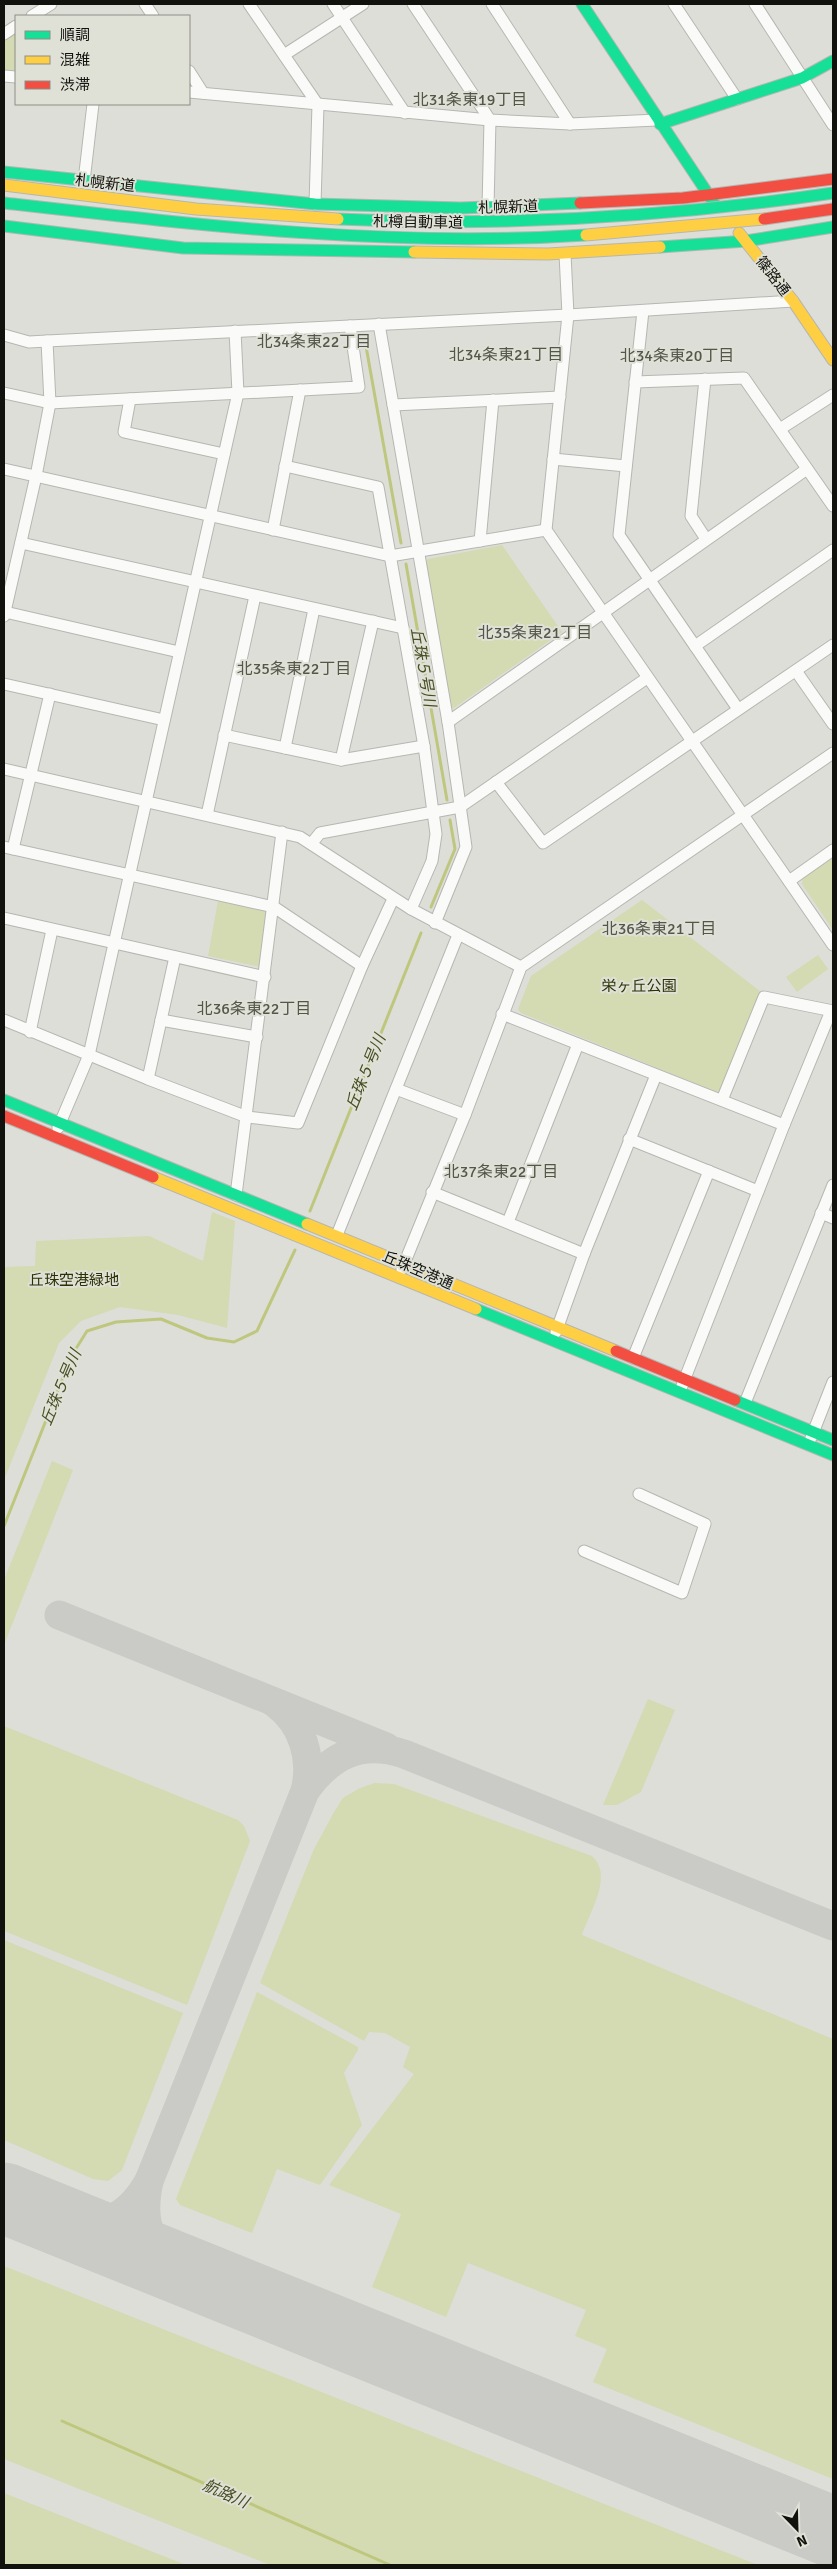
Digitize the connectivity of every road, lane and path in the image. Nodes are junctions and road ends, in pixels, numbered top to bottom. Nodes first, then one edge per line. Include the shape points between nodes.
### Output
1 (145, 4) edge
2 (249, 4) edge
3 (333, 4) edge
4 (363, 4) edge
5 (414, 4) edge
6 (492, 4) edge
7 (582, 4) edge
8 (674, 4) edge
9 (755, 4) edge
10 (47, 8) edge
11 (34, 15) edge
12 (153, 15) edge
13 (342, 17) junction
14 (15, 27) edge
15 (4, 34) edge
16 (284, 55) junction
17 (833, 61) edge
18 (190, 73) edge
19 (802, 78) junction
20 (190, 92) edge
21 (203, 93) junction
22 (736, 99) junction
23 (93, 105) edge
24 (318, 105) junction
25 (405, 112) junction
26 (490, 120) junction
27 (659, 122) junction
28 (570, 124) junction
29 (833, 124) edge
30 (4, 172) edge
31 (833, 179) edge
32 (84, 181) junction
33 (4, 185) edge
34 (833, 193) edge
35 (708, 195) junction
36 (4, 203) edge
37 (315, 204) junction
38 (488, 208) junction
39 (833, 209) edge
40 (4, 226) edge
41 (833, 227) edge
42 (746, 241) junction
43 (565, 254) junction
44 (793, 301) junction
45 (643, 311) junction
46 (568, 315) junction
47 (379, 324) junction
48 (350, 326) junction
49 (235, 331) junction
50 (4, 335) edge
51 (47, 341) junction
52 (833, 360) edge
53 (705, 379) junction
54 (635, 382) junction
55 (300, 390) junction
56 (4, 393) edge
57 (238, 393) junction
58 (833, 395) edge
59 (560, 396) junction
60 (130, 399) junction
61 (492, 400) junction
62 (50, 403) junction
63 (393, 405) junction
64 (780, 430) junction
65 (224, 454) junction
66 (553, 459) junction
67 (285, 466) junction
68 (626, 466) junction
69 (4, 469) edge
70 (807, 469) junction
71 (36, 476) junction
72 (833, 506) edge
73 (210, 516) junction
74 (273, 530) junction
75 (546, 530) junction
76 (706, 539) junction
77 (480, 541) junction
78 (21, 543) junction
79 (833, 550) edge
80 (418, 551) junction
81 (390, 556) junction
82 (648, 580) junction
83 (195, 583) junction
84 (254, 596) junction
85 (314, 609) junction
86 (602, 612) junction
87 (4, 614) edge
88 (373, 621) junction
89 (403, 628) junction
90 (833, 645) edge
91 (695, 646) junction
92 (179, 652) junction
93 (796, 671) junction
94 (647, 678) junction
95 (4, 684) edge
96 (50, 694) junction
97 (738, 708) junction
98 (164, 720) junction
99 (448, 722) junction
100 (833, 724) edge
101 (224, 735) junction
102 (691, 741) junction
103 (424, 746) junction
104 (285, 748) junction
105 (833, 753) edge
106 (341, 760) junction
107 (4, 769) edge
108 (30, 775) junction
109 (496, 782) junction
110 (146, 801) junction
111 (460, 807) junction
112 (432, 811) junction
113 (207, 815) junction
114 (742, 815) junction
115 (282, 832) junction
116 (312, 843) junction
117 (8, 848) edge
118 (833, 850) edge
119 (130, 874) junction
120 (789, 881) junction
121 (393, 898) junction
122 (274, 907) junction
123 (411, 910) junction
124 (4, 918) edge
125 (435, 923) junction
126 (52, 930) junction
127 (458, 935) junction
128 (115, 943) junction
129 (833, 945) edge
130 (175, 956) junction
131 (362, 966) junction
132 (520, 967) junction
133 (265, 977) junction
134 (832, 1011) edge
135 (502, 1014) junction
136 (4, 1020) edge
137 (161, 1020) junction
138 (30, 1032) junction
139 (257, 1037) junction
140 (578, 1044) junction
141 (89, 1054) junction
142 (656, 1075) junction
143 (148, 1079) junction
144 (396, 1089) junction
145 (4, 1100) edge
146 (722, 1100) junction
147 (465, 1115) junction
148 (4, 1116) edge
149 (247, 1117) junction
150 (60, 1123) junction
151 (784, 1125) junction
152 (54, 1137) junction
153 (629, 1139) junction
154 (709, 1172) junction
155 (833, 1185) edge
156 (758, 1191) junction
157 (432, 1192) junction
158 (236, 1195) junction
159 (821, 1213) junction
160 (833, 1218) edge
161 (508, 1222) junction
162 (336, 1235) junction
163 (584, 1254) junction
164 (403, 1264) junction
165 (401, 1277) junction
166 (558, 1328) junction
167 (553, 1340) junction
168 (634, 1358) junction
169 (684, 1379) junction
170 (833, 1382) edge
171 (680, 1391) junction
172 (745, 1403) junction
173 (813, 1431) junction
174 (833, 1440) edge
175 (808, 1444) junction
176 (833, 1455) edge
177 (639, 1494) dead end
178 (584, 1551) dead end

1 - 12 street
2 - 16 street
3 - 13 street
4 - 13 street
5 - 26 street
6 - 28 street
7 - 27 main road, 篠路通
8 - 22 street
9 - 19 street
10 - 11 street
13 - 16 street
13 - 25 street
14 - 15 street
16 - 24 street
17 - 19 main road
18 - 21 street
19 - 22 main road
19 - 29 street
20 - 21 street
21 - 24 street
22 - 27 main road
23 - 32 street
24 - 25 street
24 - 37 street
25 - 26 street
26 - 28 street
26 - 38 street
27 - 28 street
27 - 35 main road, 篠路通
30 - 32 main road, 札幌新道
31 - 35 main road, 札幌新道
32 - 37 main road, 札幌新道
33 - 34 main road, 札樽自動車道, bridge via 222,212 454,223 570,221 659,215
35 - 38 main road, 札幌新道
35 - 42 main road, 篠路通
36 - 39 main road, 札樽自動車道, bridge via 220,227 325,235 454,239 660,231
37 - 38 main road, 札幌新道
40 - 43 main road via 183,248
41 - 42 main road
42 - 43 main road
42 - 44 main road, 篠路通
43 - 46 street
44 - 45 street
44 - 52 main road, 篠路通
45 - 46 street
45 - 54 street
46 - 47 street
46 - 59 street
47 - 48 street
47 - 63 street
48 - 49 street
48 - 55 street via 359,387
49 - 51 street
49 - 57 street
50 - 51 street via 29,342
51 - 62 street
53 - 54 street
53 - 64 street via 744,378
53 - 76 street via 691,516
54 - 68 street
55 - 57 street
55 - 67 street
56 - 62 street
57 - 60 street
57 - 65 street
58 - 64 street
59 - 61 street
59 - 66 street
60 - 62 street
60 - 65 street via 124,432
61 - 63 street
61 - 77 street
62 - 71 street
63 - 80 street
64 - 70 street
65 - 73 street
66 - 68 street
66 - 75 street
67 - 74 street
67 - 81 street via 378,487
68 - 82 street via 618,535
69 - 71 street
70 - 72 street
70 - 76 street
71 - 73 street
71 - 78 street
73 - 74 street
73 - 83 street
74 - 81 street
75 - 77 street
75 - 86 street
76 - 82 street
77 - 80 street
78 - 83 street
78 - 87 street
79 - 91 street
80 - 81 street
80 - 99 street
81 - 89 street
82 - 86 street
82 - 91 street
83 - 84 street
83 - 92 street
84 - 85 street
84 - 101 street
85 - 88 street
85 - 104 street
86 - 94 street
86 - 99 street
87 - 92 street
88 - 89 street
88 - 106 street
89 - 103 street
90 - 93 street
91 - 97 street
92 - 98 street
93 - 97 street
93 - 100 street
94 - 102 street
94 - 109 street
95 - 96 street
96 - 98 street
96 - 108 street
97 - 102 street
98 - 110 street
99 - 111 street
101 - 104 street
101 - 113 street
102 - 109 street via 544,843
102 - 114 street
103 - 106 street
103 - 112 street
104 - 106 street
105 - 114 street
107 - 108 street
108 - 110 street
108 - 117 street
109 - 111 street
110 - 113 street
110 - 119 street
111 - 112 street
111 - 125 street via 466,847
112 - 116 street via 320,833
112 - 123 street via 436,834 432,861
113 - 115 street
114 - 120 street
114 - 132 street
115 - 116 street
115 - 122 street
116 - 121 street
117 - 119 street
118 - 120 street
119 - 122 street
119 - 128 street
120 - 129 street
121 - 123 street
121 - 131 street
122 - 131 street
122 - 133 street
123 - 125 street
124 - 126 street
125 - 127 street
126 - 128 street
126 - 138 street
127 - 132 street
127 - 144 street
128 - 130 street
128 - 141 street
130 - 133 street
130 - 137 street
131 - 149 street via 298,1123
132 - 135 street
133 - 139 street
134 - 146 street via 764,997
134 - 151 street
135 - 140 street
135 - 147 street
136 - 138 street
137 - 139 street
137 - 143 street
138 - 141 street
139 - 149 street
140 - 142 street
140 - 161 street
141 - 143 street
141 - 150 street
142 - 146 street
142 - 153 street
143 - 149 street
144 - 147 street
144 - 162 street
145 - 150 main road, 丘珠空港通
146 - 151 street
147 - 157 street
148 - 152 main road, 丘珠空港通
149 - 158 street
150 - 152 street
150 - 158 main road, 丘珠空港通
151 - 156 street
152 - 165 main road, 丘珠空港通
153 - 154 street
153 - 163 street
154 - 156 street
154 - 168 street
155 - 159 street
156 - 169 street
157 - 161 street
157 - 164 street
158 - 162 main road, 丘珠空港通
159 - 160 street
159 - 172 street
161 - 163 street
162 - 164 main road, 丘珠空港通
163 - 166 street
164 - 165 street
164 - 166 main road, 丘珠空港通
165 - 167 main road, 丘珠空港通
166 - 167 street
166 - 168 main road, 丘珠空港通
167 - 171 main road, 丘珠空港通
168 - 169 main road, 丘珠空港通
169 - 171 street
169 - 172 main road, 丘珠空港通
170 - 173 street
171 - 175 main road, 丘珠空港通
172 - 173 main road, 丘珠空港通
173 - 174 main road, 丘珠空港通
173 - 175 street
175 - 176 main road, 丘珠空港通
177 - 178 street via 705,1524 682,1594

